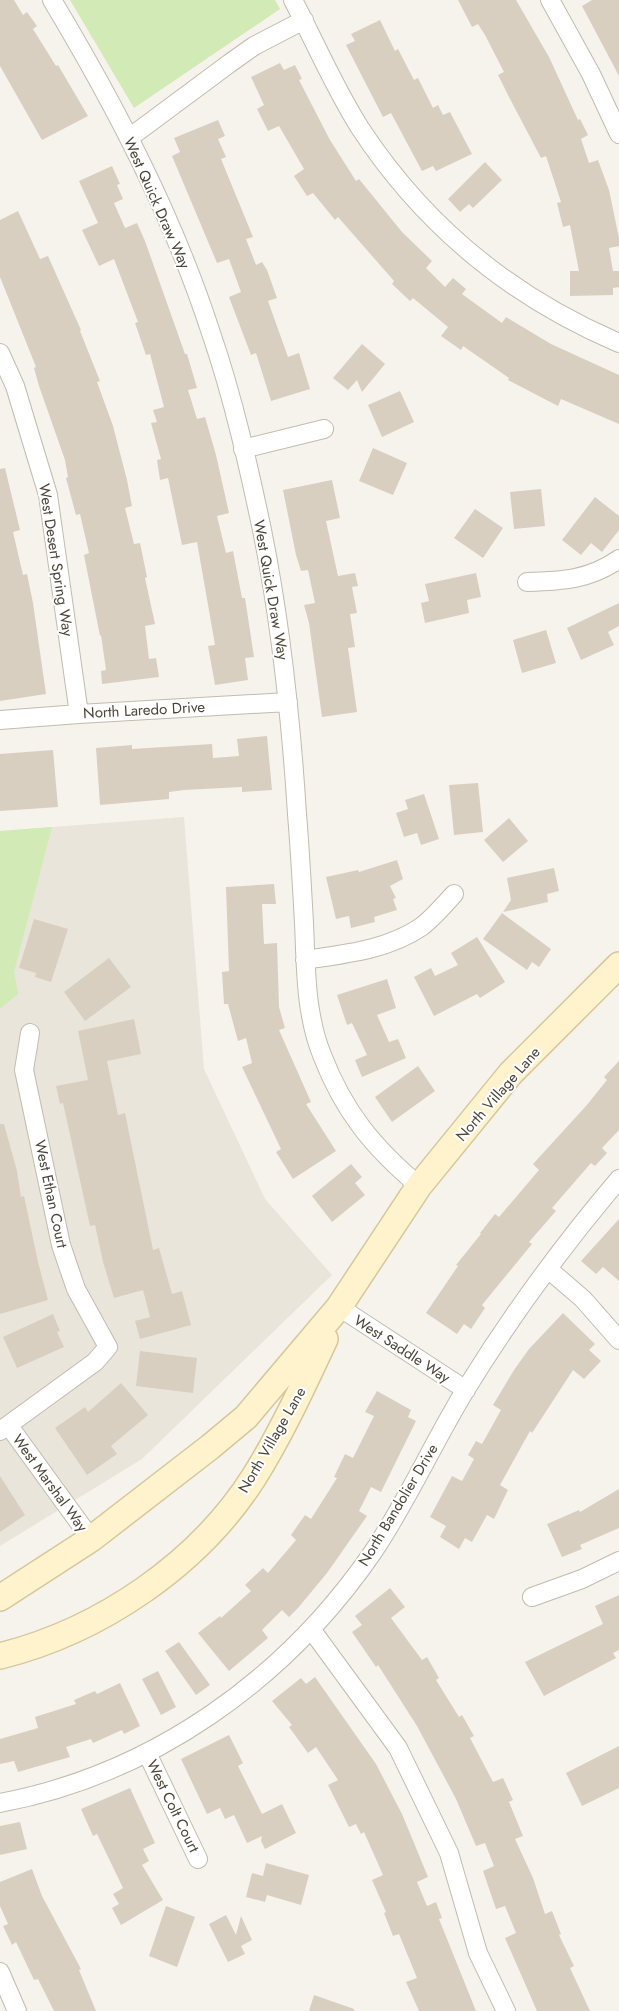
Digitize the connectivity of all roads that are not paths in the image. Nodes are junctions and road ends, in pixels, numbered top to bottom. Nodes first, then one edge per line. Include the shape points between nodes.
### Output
1 (52, 0) edge
2 (293, 0) edge
3 (550, 0) edge
4 (304, 20) junction
5 (619, 134) edge
6 (129, 138) junction
7 (619, 343) edge
8 (0, 353) edge
9 (324, 429) dead end
10 (243, 449) junction
11 (619, 559) edge
12 (527, 582) dead end
13 (288, 702) junction
14 (79, 714) junction
15 (0, 720) edge
16 (454, 894) dead end
17 (305, 960) junction
18 (619, 965) edge
19 (30, 1033) dead end
20 (619, 1179) edge
21 (419, 1186) junction
22 (548, 1269) junction
23 (339, 1308) junction
24 (619, 1340) edge
25 (466, 1390) junction
26 (4, 1428) edge
27 (91, 1540) junction
28 (619, 1561) edge
29 (532, 1597) dead end
30 (0, 1598) edge
31 (311, 1629) junction
32 (0, 1656) edge
33 (148, 1753) junction
34 (0, 1803) edge
35 (198, 1858) dead end
36 (0, 1972) edge
37 (17, 2011) edge
38 (506, 2011) edge

1 - 6 street, West Quick Draw Way
2 - 4 street
3 - 5 street via 591,74
4 - 6 street via 254,46
4 - 7 street via 333,81 360,127 388,167 461,247 554,311
6 - 10 street, West Quick Draw Way via 156,194 211,332
8 - 14 street, West Desert Spring Way via 15,386 48,495
9 - 10 street
10 - 13 street, West Quick Draw Way via 268,567
11 - 12 street via 606,568 570,581
13 - 14 street, North Laredo Drive
13 - 17 street, West Quick Draw Way
14 - 15 street, North Laredo Drive
16 - 17 street via 422,926 392,943
17 - 21 street, West Quick Draw Way via 312,1018 321,1052 338,1091 362,1130
18 - 21 street, North Village Lane via 512,1073
19 - 26 street, West Ethan Court via 24,1070 61,1245 76,1289 108,1347 95,1362
20 - 22 street, North Bandolier Drive
21 - 23 street, North Village Lane
22 - 24 street via 583,1299
22 - 25 street, North Bandolier Drive
23 - 25 street, West Saddle Way
23 - 27 street, North Village Lane via 246,1417
23 - 32 street, North Village Lane via 302,1388 254,1477 196,1546 169,1570 94,1621 62,1636
25 - 31 street, North Bandolier Drive via 372,1552
26 - 27 street, West Marshal Way
27 - 30 street, North Village Lane
28 - 29 street
31 - 33 street, North Bandolier Drive via 262,1676 218,1710
31 - 38 street via 398,1748 448,1853 478,1953
33 - 34 street, North Bandolier Drive via 102,1774
33 - 35 street, West Colt Court
36 - 37 street

